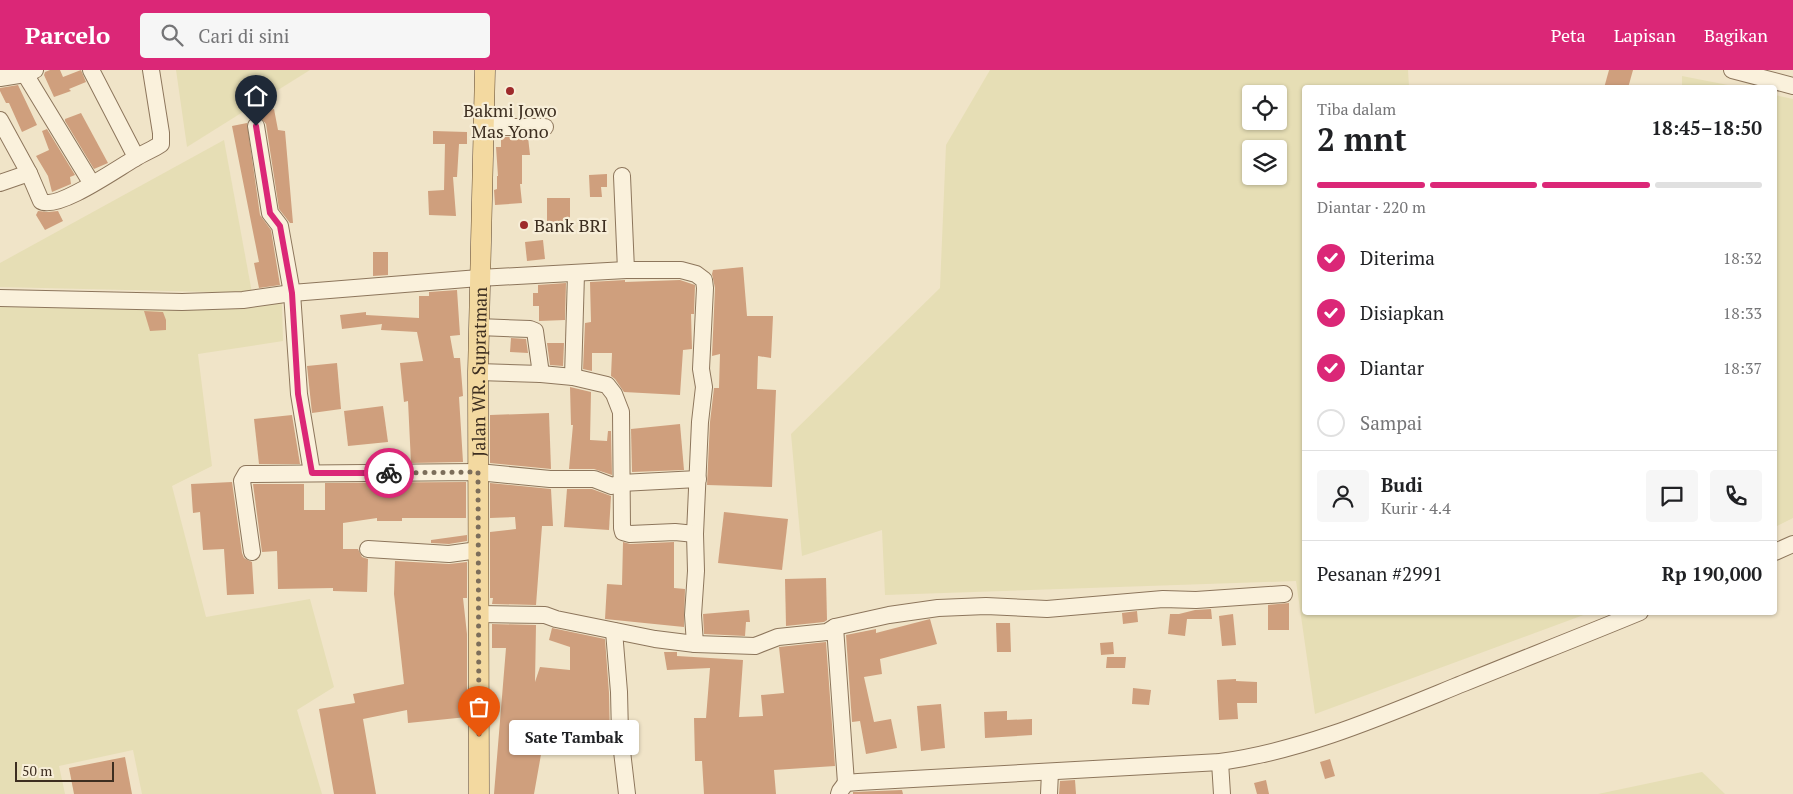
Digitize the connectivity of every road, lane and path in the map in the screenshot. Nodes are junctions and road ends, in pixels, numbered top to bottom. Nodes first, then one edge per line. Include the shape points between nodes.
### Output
1 (91, 70) edge
2 (151, 70) edge
3 (484, 70) edge
4 (1732, 70) edge
5 (30, 72) edge
6 (0, 78) edge
7 (1793, 86) edge
8 (0, 120) edge
9 (256, 126) dead end
10 (483, 127) junction
11 (545, 127) dead end
12 (136, 157) junction
13 (29, 173) junction
14 (622, 176) dead end
15 (0, 183) edge
16 (92, 184) junction
17 (626, 270) junction
18 (576, 274) junction
19 (479, 278) junction
20 (292, 293) junction
21 (0, 298) edge
22 (478, 327) junction
23 (478, 372) junction
24 (541, 374) junction
25 (573, 377) junction
26 (478, 472) junction
27 (312, 473) junction
28 (698, 479) junction
29 (621, 483) junction
30 (694, 534) junction
31 (1793, 544) edge
32 (368, 549) dead end
33 (478, 550) junction
34 (1777, 551) edge
35 (252, 552) dead end
36 (1284, 594) dead end
37 (479, 614) junction
38 (1633, 615) edge
39 (835, 627) junction
40 (614, 631) junction
41 (695, 644) junction
42 (1220, 762) junction
43 (1050, 772) junction
44 (843, 789) edge
45 (479, 794) edge
46 (627, 794) edge
47 (1049, 794) edge
48 (1222, 794) edge

1 - 12 street
2 - 12 street via 161,144
3 - 10 main road, Jalan WR. Supratman
4 - 7 street
5 - 6 street
5 - 16 street
8 - 13 street
9 - 20 street via 270,213 280,226
10 - 11 street
10 - 19 main road, Jalan WR. Supratman
12 - 16 street
13 - 15 street
13 - 16 street via 44,203 60,200
14 - 17 street
17 - 18 street
17 - 28 street via 681,270 704,280 701,369 704,387
18 - 19 street
18 - 25 street
19 - 20 street
19 - 22 main road, Jalan WR. Supratman
20 - 21 street via 243,300 182,302
20 - 27 street via 298,394
22 - 23 main road, Jalan WR. Supratman
22 - 24 street via 535,331
23 - 24 street
23 - 26 main road, Jalan WR. Supratman
24 - 25 street
25 - 29 street via 607,385 618,403 621,412
26 - 27 street
26 - 29 street via 594,480 612,486
26 - 33 main road, Jalan WR. Supratman
27 - 35 street via 246,474 243,477
28 - 29 street
28 - 30 street
29 - 30 street via 623,532
30 - 41 street via 696,571 692,615
31 - 34 street
32 - 33 street via 449,554
33 - 37 main road, Jalan WR. Supratman
36 - 39 street via 1163,599 1046,609 938,608
37 - 40 street via 545,615
37 - 45 main road, Jalan WR. Supratman
38 - 42 street via 1383,716 1257,757
39 - 41 street via 827,632 778,637 755,646
39 - 44 street
40 - 41 street
40 - 46 street
42 - 43 street
42 - 48 street
43 - 44 street
43 - 47 street

